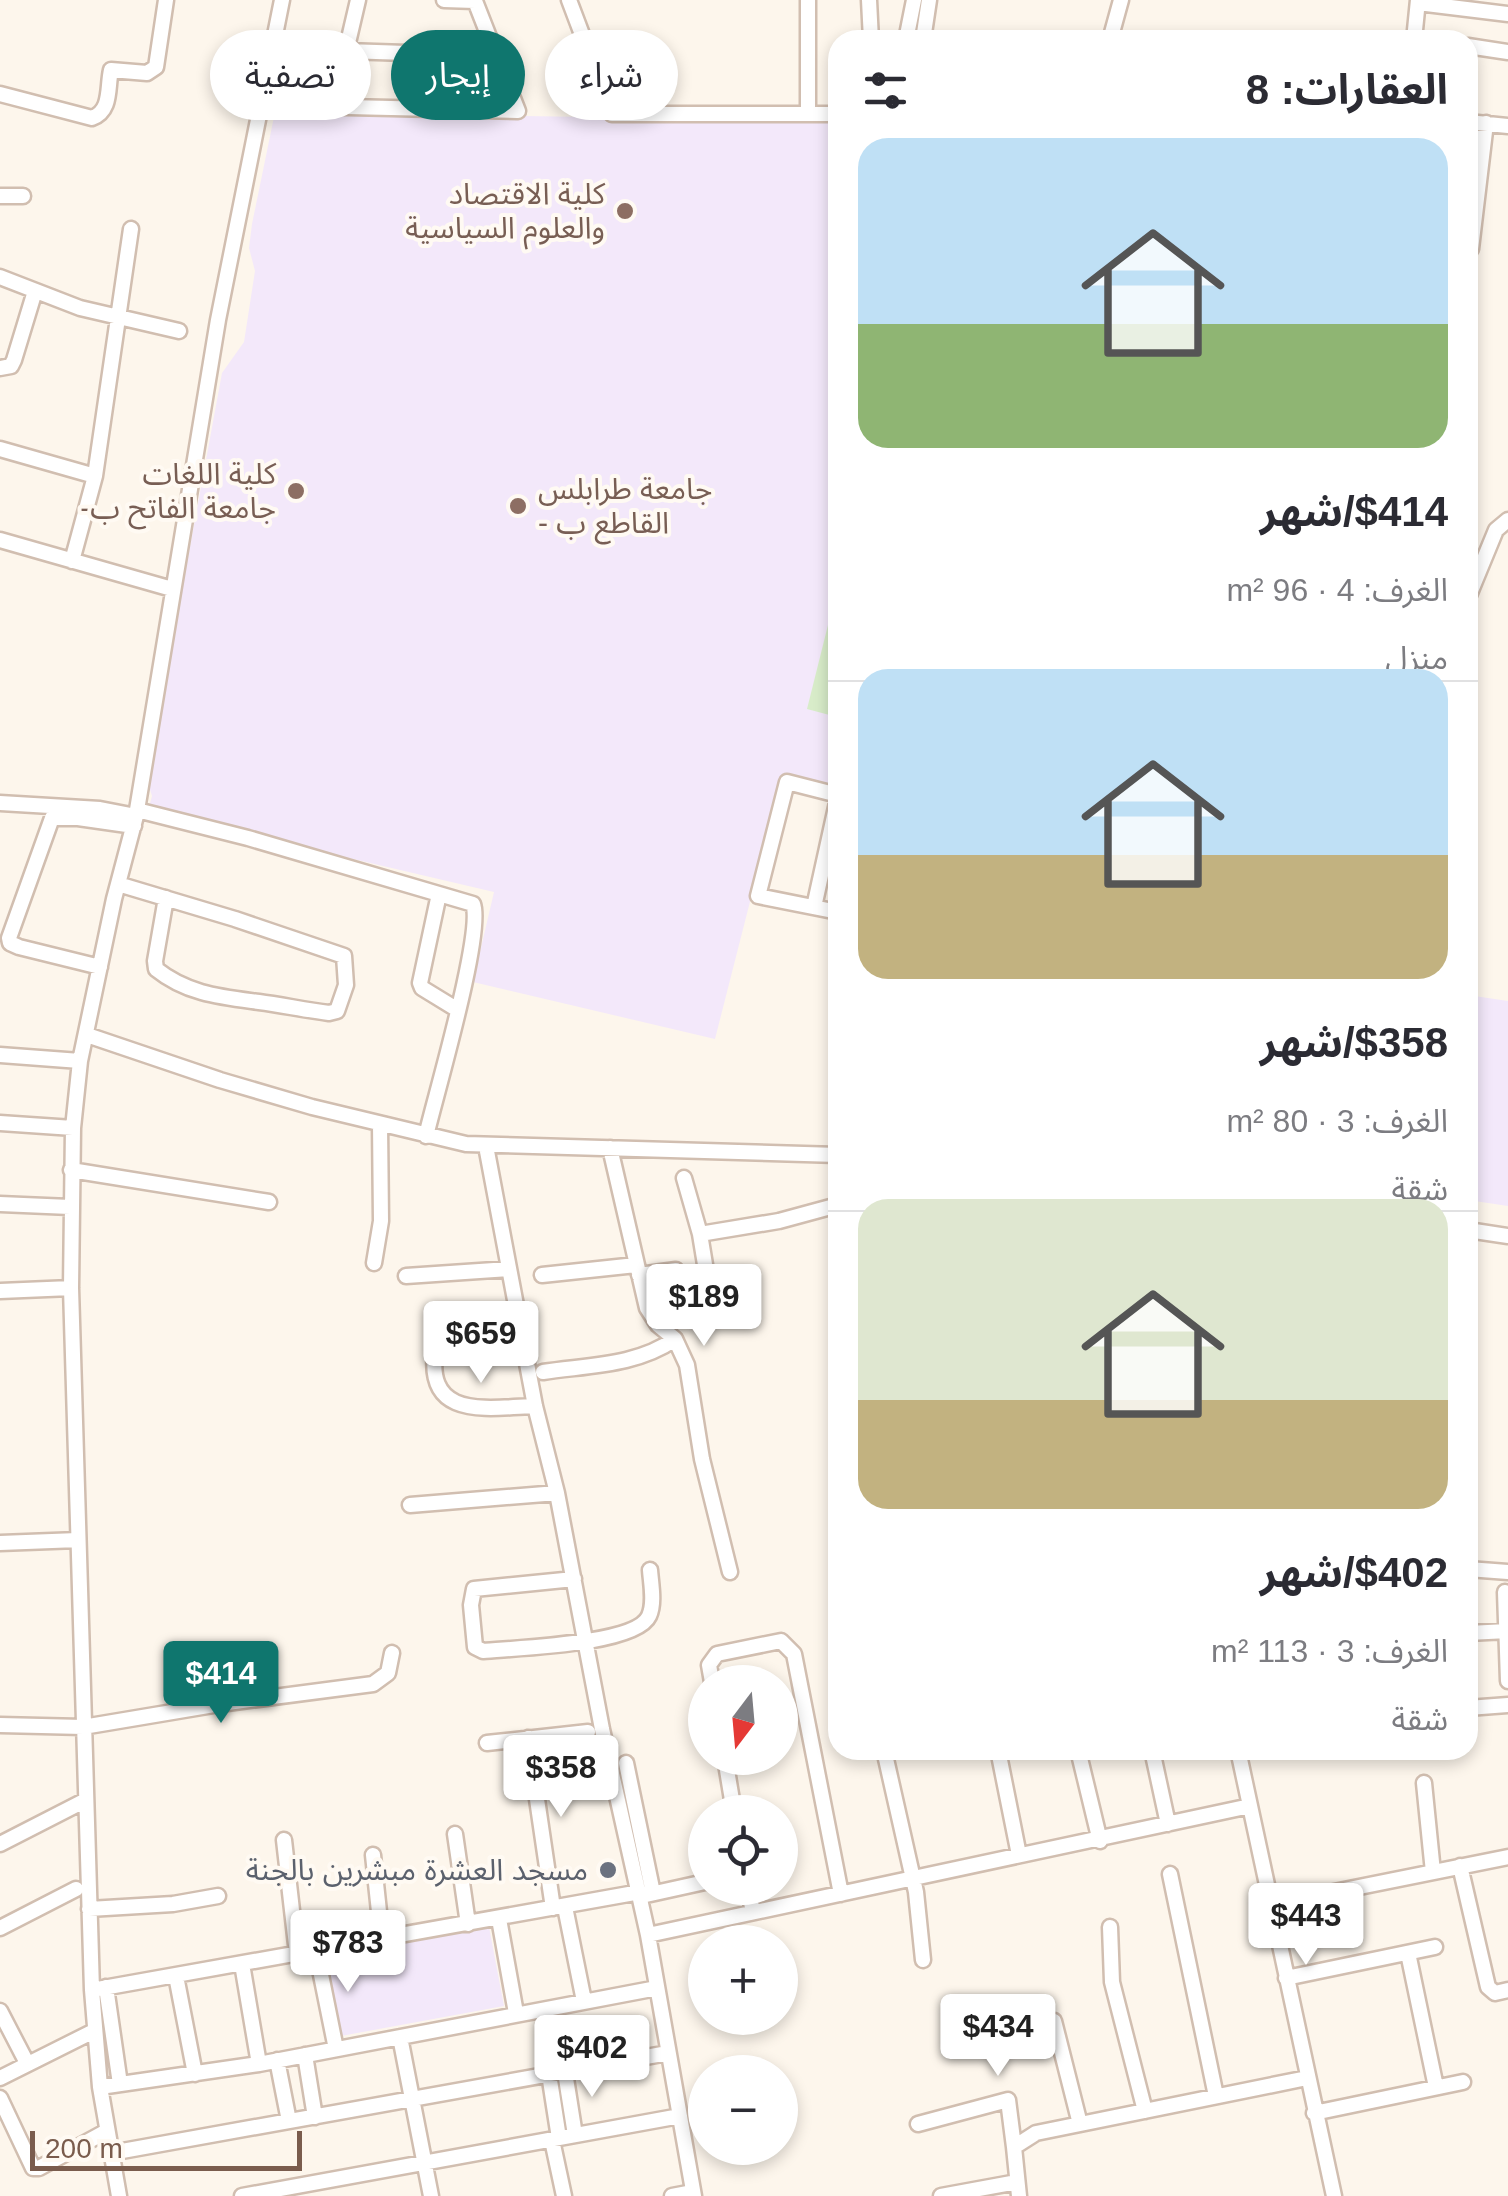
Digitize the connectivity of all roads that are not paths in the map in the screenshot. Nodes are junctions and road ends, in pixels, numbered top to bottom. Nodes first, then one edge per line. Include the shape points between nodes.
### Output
1 (166, 0) edge
2 (282, 0) edge
3 (358, 0) edge
4 (444, 0) edge
5 (569, 0) edge
6 (808, 0) edge
7 (868, 0) edge
8 (914, 0) edge
9 (929, 0) edge
10 (1121, 0) edge
11 (1418, 1) edge
12 (1508, 14) edge
13 (276, 30) edge
14 (351, 30) edge
15 (487, 30) edge
16 (870, 30) edge
17 (908, 30) edge
18 (924, 30) edge
19 (1113, 30) edge
20 (1415, 30) edge
21 (1478, 48) edge
22 (1508, 52) edge
23 (0, 94) edge
24 (808, 114) junction
25 (828, 114) edge
26 (257, 120) edge
27 (1478, 123) edge
28 (1486, 124) junction
29 (1508, 126) edge
30 (1478, 191) edge
31 (0, 196) edge
32 (22, 196) dead end
33 (131, 229) dead end
34 (0, 277) edge
35 (35, 290) junction
36 (118, 317) junction
37 (180, 331) dead end
38 (0, 368) edge
39 (0, 449) edge
40 (95, 476) junction
41 (1508, 520) edge
42 (0, 540) edge
43 (72, 561) junction
44 (1478, 574) edge
45 (172, 589) junction
46 (828, 794) edge
47 (0, 803) edge
48 (136, 817) junction
49 (828, 843) edge
50 (118, 884) junction
51 (438, 894) junction
52 (166, 898) junction
53 (814, 907) junction
54 (828, 910) edge
55 (100, 967) junction
56 (458, 1010) junction
57 (87, 1035) junction
58 (0, 1055) edge
59 (80, 1061) junction
60 (0, 1122) edge
61 (380, 1124) junction
62 (73, 1128) junction
63 (426, 1136) junction
64 (486, 1146) junction
65 (610, 1148) junction
66 (828, 1155) edge
67 (72, 1170) junction
68 (684, 1178) dead end
69 (269, 1202) dead end
70 (0, 1204) edge
71 (70, 1207) junction
72 (828, 1208) edge
73 (1478, 1232) edge
74 (700, 1234) junction
75 (1508, 1236) edge
76 (374, 1263) dead end
77 (509, 1269) junction
78 (637, 1270) junction
79 (676, 1270) dead end
80 (542, 1275) dead end
81 (406, 1276) dead end
82 (71, 1288) junction
83 (0, 1291) edge
84 (712, 1301) dead end
85 (675, 1339) junction
86 (436, 1346) dead end
87 (543, 1372) dead end
88 (535, 1406) junction
89 (557, 1493) junction
90 (410, 1505) dead end
91 (78, 1540) junction
92 (0, 1544) edge
93 (650, 1570) dead end
94 (1478, 1570) edge
95 (730, 1572) dead end
96 (1508, 1572) edge
97 (574, 1579) junction
98 (1505, 1592) dead end
99 (1506, 1631) edge
100 (1478, 1632) edge
101 (587, 1643) junction
102 (392, 1652) dead end
103 (709, 1665) edge
104 (796, 1665) edge
105 (798, 1675) edge
106 (1508, 1681) edge
107 (1508, 1705) edge
108 (1478, 1707) edge
109 (0, 1725) edge
110 (83, 1727) junction
111 (588, 1732) dead end
112 (528, 1738) junction
113 (487, 1743) dead end
114 (886, 1760) edge
115 (1000, 1760) edge
116 (1080, 1760) edge
117 (1154, 1760) edge
118 (1240, 1760) edge
119 (626, 1763) dead end
120 (1424, 1783) dead end
121 (86, 1800) junction
122 (1250, 1806) junction
123 (1168, 1824) junction
124 (455, 1834) dead end
125 (284, 1840) dead end
126 (1100, 1840) junction
127 (0, 1844) edge
128 (372, 1855) dead end
129 (1020, 1855) junction
130 (1508, 1856) edge
131 (1460, 1866) junction
132 (1433, 1872) junction
133 (1170, 1874) dead end
134 (913, 1879) junction
135 (688, 1885) edge
136 (76, 1890) dead end
137 (644, 1894) junction
138 (840, 1894) junction
139 (218, 1896) dead end
140 (752, 1905) edge
141 (1270, 1905) junction
142 (89, 1908) junction
143 (559, 1908) junction
144 (753, 1912) junction
145 (499, 1919) junction
146 (468, 1924) junction
147 (1110, 1927) dead end
148 (0, 1928) edge
149 (648, 1935) junction
150 (382, 1940) junction
151 (1435, 1947) dead end
152 (316, 1950) junction
153 (1408, 1953) junction
154 (297, 1954) junction
155 (923, 1960) dead end
156 (242, 1964) junction
157 (176, 1976) junction
158 (1286, 1978) junction
159 (99, 1988) junction
160 (657, 1988) junction
161 (1508, 1990) edge
162 (584, 2001) junction
163 (0, 2012) edge
164 (516, 2013) junction
165 (1054, 2021) dead end
166 (94, 2031) junction
167 (400, 2037) junction
168 (336, 2048) junction
169 (668, 2053) junction
170 (305, 2054) junction
171 (278, 2060) junction
172 (27, 2063) junction
173 (259, 2064) junction
174 (565, 2072) junction
175 (195, 2074) junction
176 (549, 2074) junction
177 (0, 2078) edge
178 (1307, 2078) junction
179 (1463, 2082) dead end
180 (120, 2084) junction
181 (1436, 2087) junction
182 (100, 2088) junction
183 (1216, 2096) junction
184 (0, 2098) edge
185 (412, 2099) junction
186 (1145, 2111) junction
187 (1314, 2113) junction
188 (680, 2116) junction
189 (315, 2117) junction
190 (289, 2121) junction
191 (918, 2124) dead end
192 (1080, 2124) junction
193 (107, 2131) junction
194 (575, 2136) junction
195 (556, 2139) junction
196 (1014, 2147) junction
197 (111, 2154) junction
198 (424, 2163) junction
199 (1018, 2189) edge
200 (275, 2193) edge
201 (694, 2194) edge
202 (119, 2196) edge
203 (242, 2196) edge
204 (431, 2196) edge
205 (564, 2196) edge
206 (672, 2196) edge
207 (941, 2196) edge
208 (1334, 2196) edge

1 - 23 street via 156,67 147,73 111,70 99,116
2 - 13 street
3 - 14 street
4 - 15 street via 475,1
5 - 24 street via 612,114
6 - 24 street
7 - 16 street
8 - 17 street
9 - 18 street
10 - 19 street
11 - 12 street
11 - 20 street
21 - 22 street
24 - 25 street
26 - 45 street
27 - 28 street
28 - 29 street
28 - 30 street
31 - 32 street
33 - 36 street
34 - 35 street
35 - 36 street
35 - 38 street via 14,360
36 - 37 street
36 - 40 street
39 - 40 street
40 - 43 street
41 - 44 street via 1496,530
42 - 43 street
43 - 45 street
45 - 48 street
46 - 53 street via 787,782 758,896
47 - 48 street
48 - 50 street
48 - 51 street via 248,838
48 - 55 street via 52,818 9,938 19,948
49 - 53 street
50 - 52 street
50 - 55 street
51 - 56 street via 420,983
51 - 56 street via 470,902 476,910
52 - 52 street via 155,961 166,977 218,998 337,1011 346,985 344,956
53 - 54 street
55 - 57 street
56 - 63 street
57 - 59 street
57 - 61 street
58 - 59 street
59 - 62 street
60 - 62 street
61 - 63 street
61 - 76 street via 381,1221
62 - 67 street
63 - 64 street
64 - 65 street
64 - 77 street
65 - 66 street
65 - 78 street
67 - 69 street
67 - 71 street
68 - 74 street
70 - 71 street
71 - 82 street
72 - 74 street
73 - 75 street
74 - 84 street
77 - 81 street
77 - 88 street
78 - 79 street
78 - 80 street
78 - 85 street via 647,1308
82 - 83 street
82 - 91 street
85 - 87 street via 638,1358
85 - 95 street
86 - 88 street via 434,1378 449,1400 465,1407
88 - 89 street
89 - 90 street
89 - 97 street
91 - 92 street
91 - 110 street
93 - 101 street via 652,1597 642,1625
94 - 96 street
97 - 101 street
97 - 101 street via 474,1590 474,1644 483,1651
98 - 99 street
99 - 100 street
99 - 106 street
101 - 137 street
102 - 110 street via 388,1673 373,1684
103 - 104 street via 716,1654 781,1641
105 - 138 street
107 - 108 street
109 - 110 street
110 - 121 street
111 - 112 street
112 - 113 street
112 - 143 street
114 - 134 street
115 - 129 street
116 - 126 street
117 - 123 street
118 - 122 street
119 - 137 street
120 - 132 street
121 - 127 street
121 - 142 street
122 - 123 street
122 - 141 street
123 - 126 street
124 - 146 street
125 - 154 street
126 - 129 street
128 - 150 street
129 - 134 street
130 - 131 street
131 - 132 street
131 - 161 street via 1488,1988
132 - 141 street
133 - 183 street
134 - 138 street
134 - 155 street
135 - 137 street
136 - 148 street
137 - 143 street
137 - 149 street
138 - 144 street
139 - 142 street
140 - 144 street
141 - 158 street
142 - 159 street
143 - 145 street
143 - 162 street
144 - 149 street
145 - 146 street
145 - 164 street
146 - 150 street
147 - 186 street via 1112,1982
149 - 160 street
150 - 152 street
151 - 153 street
152 - 154 street
152 - 168 street
153 - 158 street
153 - 181 street
154 - 156 street
156 - 157 street
156 - 173 street
157 - 159 street
157 - 175 street
158 - 178 street
159 - 166 street
159 - 180 street
160 - 162 street
160 - 169 street
162 - 164 street
163 - 172 street
164 - 167 street
165 - 192 street
166 - 172 street
166 - 182 street
167 - 168 street
167 - 185 street
168 - 170 street
169 - 174 street
169 - 188 street
170 - 171 street
170 - 189 street
171 - 173 street
171 - 190 street
172 - 177 street
173 - 175 street
174 - 176 street
174 - 194 street
175 - 180 street
176 - 185 street
176 - 195 street
178 - 183 street
178 - 187 street
179 - 181 street
180 - 182 street
181 - 187 street
182 - 193 street
183 - 186 street
184 - 193 street via 33,2168
185 - 189 street
185 - 198 street
186 - 192 street
187 - 208 street
188 - 194 street
188 - 201 street
189 - 190 street
190 - 197 street
191 - 196 street via 1006,2100
192 - 196 street via 1036,2133
193 - 197 street
194 - 195 street
195 - 198 street
195 - 205 street
196 - 199 street
197 - 202 street
198 - 200 street
198 - 204 street
199 - 207 street
200 - 203 street
201 - 206 street

